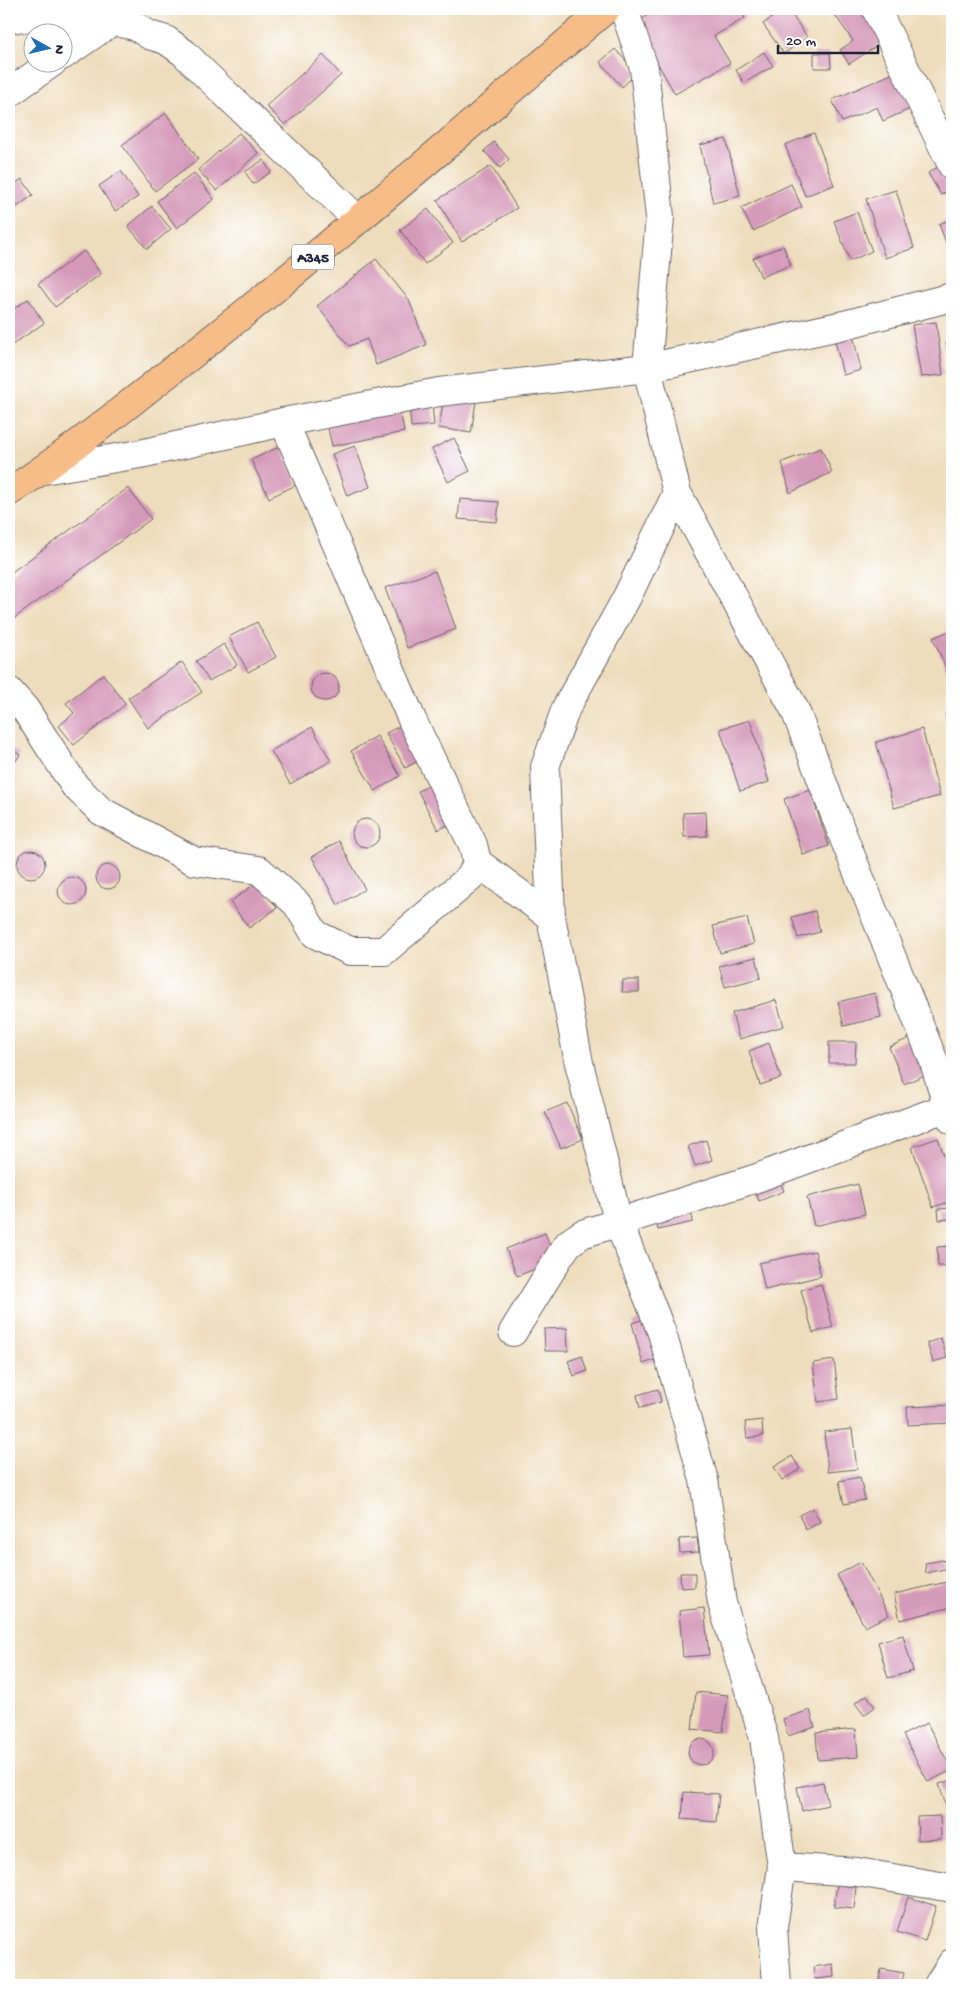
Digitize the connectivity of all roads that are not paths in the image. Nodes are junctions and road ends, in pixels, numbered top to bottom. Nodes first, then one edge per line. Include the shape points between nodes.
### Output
1 (606, 9) edge
2 (624, 9) edge
3 (876, 9) edge
4 (76, 14) edge
5 (9, 18) edge
6 (113, 21) junction
7 (72, 49) edge
8 (39, 72) edge
9 (9, 93) edge
10 (952, 163) edge
11 (358, 220) junction
12 (952, 298) edge
13 (647, 368) junction
14 (284, 422) junction
15 (43, 470) junction
16 (9, 492) edge
17 (677, 493) junction
18 (9, 691) edge
19 (477, 862) junction
20 (551, 917) junction
21 (950, 1114) edge
22 (618, 1222) junction
23 (513, 1332) dead end
24 (782, 1867) junction
25 (952, 1888) edge
26 (952, 1962) edge
27 (777, 1985) edge
28 (938, 1985) edge

1 - 11 highway, A345
2 - 13 street via 644,68 660,217
3 - 10 street
4 - 5 street
4 - 6 street
6 - 7 street
6 - 11 street via 135,26 166,40 184,53
8 - 9 street
11 - 15 highway, A345 via 210,341
12 - 13 street
13 - 14 street via 439,392
13 - 17 street
14 - 15 street via 140,454
14 - 19 street via 413,722 473,845
15 - 16 highway, A345
17 - 20 street via 627,597 566,708 545,767
17 - 21 street via 795,710 932,1059
18 - 19 street via 25,709 75,786 101,811 194,861 259,870 297,904 315,934 350,951 384,951 471,877
19 - 20 street
20 - 22 street via 579,1062
21 - 22 street
22 - 23 street via 582,1234 569,1243
22 - 24 street via 662,1334 704,1480 722,1603 764,1738
24 - 25 street via 857,1872
24 - 27 street via 773,1927
26 - 28 street

